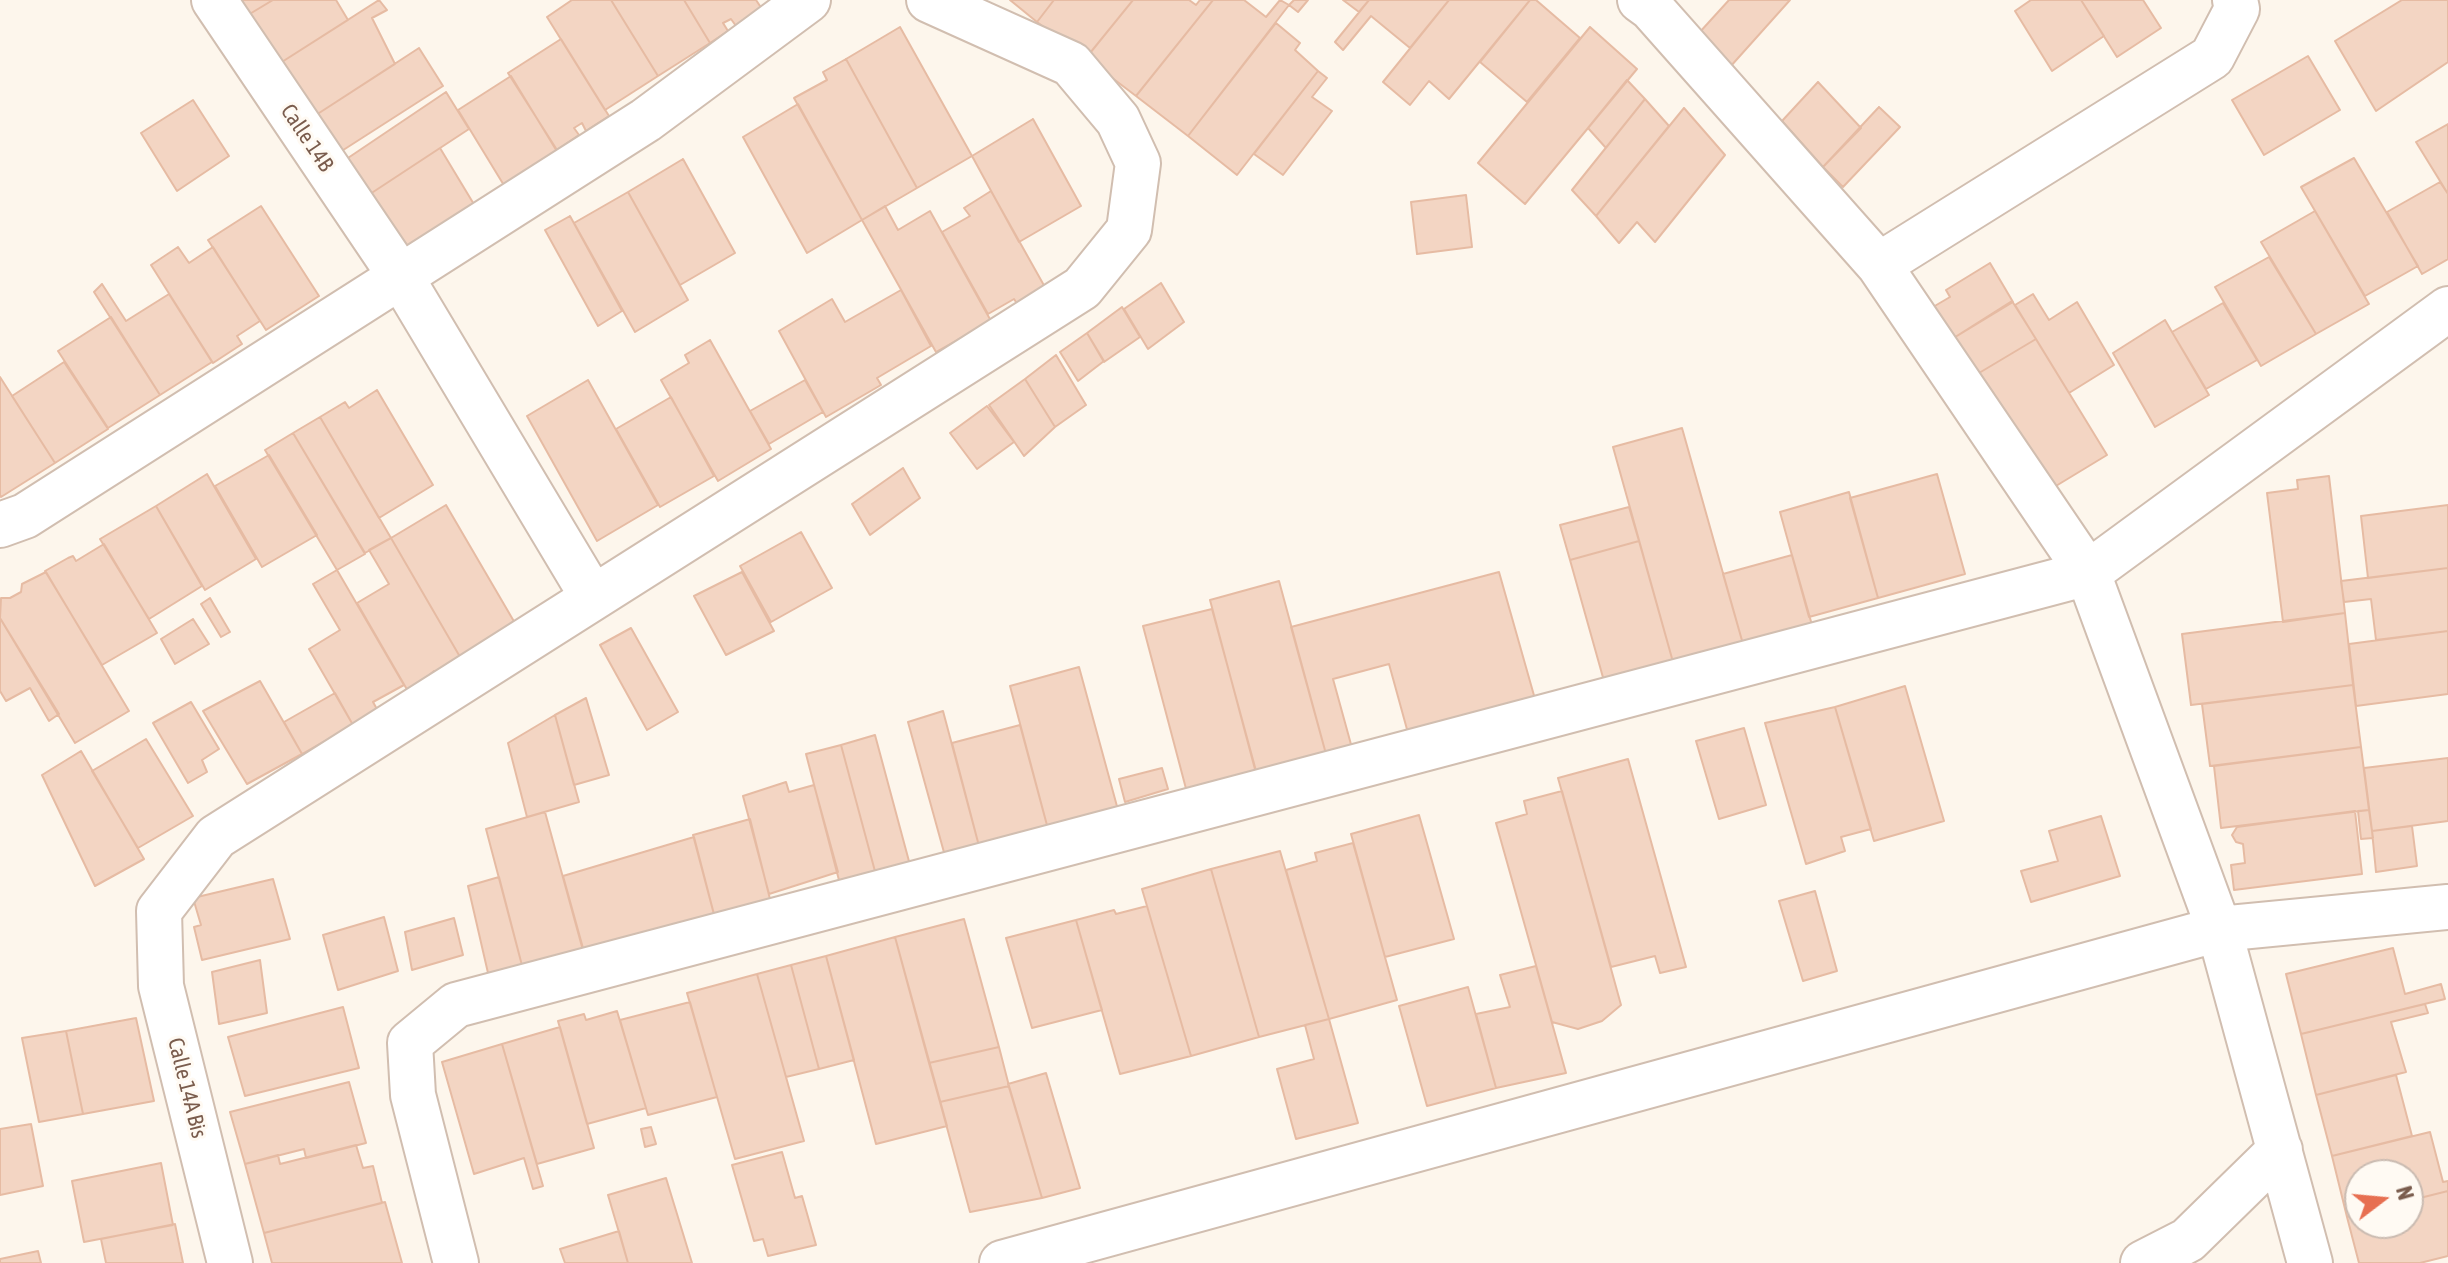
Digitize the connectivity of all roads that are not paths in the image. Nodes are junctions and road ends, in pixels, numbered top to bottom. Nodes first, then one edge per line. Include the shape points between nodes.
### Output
1 (214, 0) edge
2 (808, 0) edge
3 (929, 0) edge
4 (2235, 0) edge
5 (1651, 3) edge
6 (1879, 265) junction
7 (401, 277) junction
8 (2448, 309) edge
9 (0, 525) edge
10 (2088, 573) junction
11 (592, 596) junction
12 (2448, 907) edge
13 (2219, 929) junction
14 (2280, 1150) junction
15 (230, 1263) edge
16 (456, 1263) edge
17 (1002, 1263) edge
18 (2143, 1263) edge
19 (2310, 1263) edge

1 - 7 street, Calle 14B
2 - 7 street via 646,120
3 - 11 street via 1071,64 1118,120 1138,163 1129,230 1082,288
4 - 6 street via 2237,9 2212,57
5 - 6 street
6 - 10 street
7 - 9 street via 25,516
7 - 11 street, Calle 14B
8 - 10 street
10 - 13 street
10 - 16 street via 456,1005 410,1043 413,1095
11 - 15 street, Calle 14A Bis via 216,837 159,911 161,986
12 - 13 street
13 - 14 street
13 - 17 street
14 - 18 street via 2188,1240
14 - 19 street

